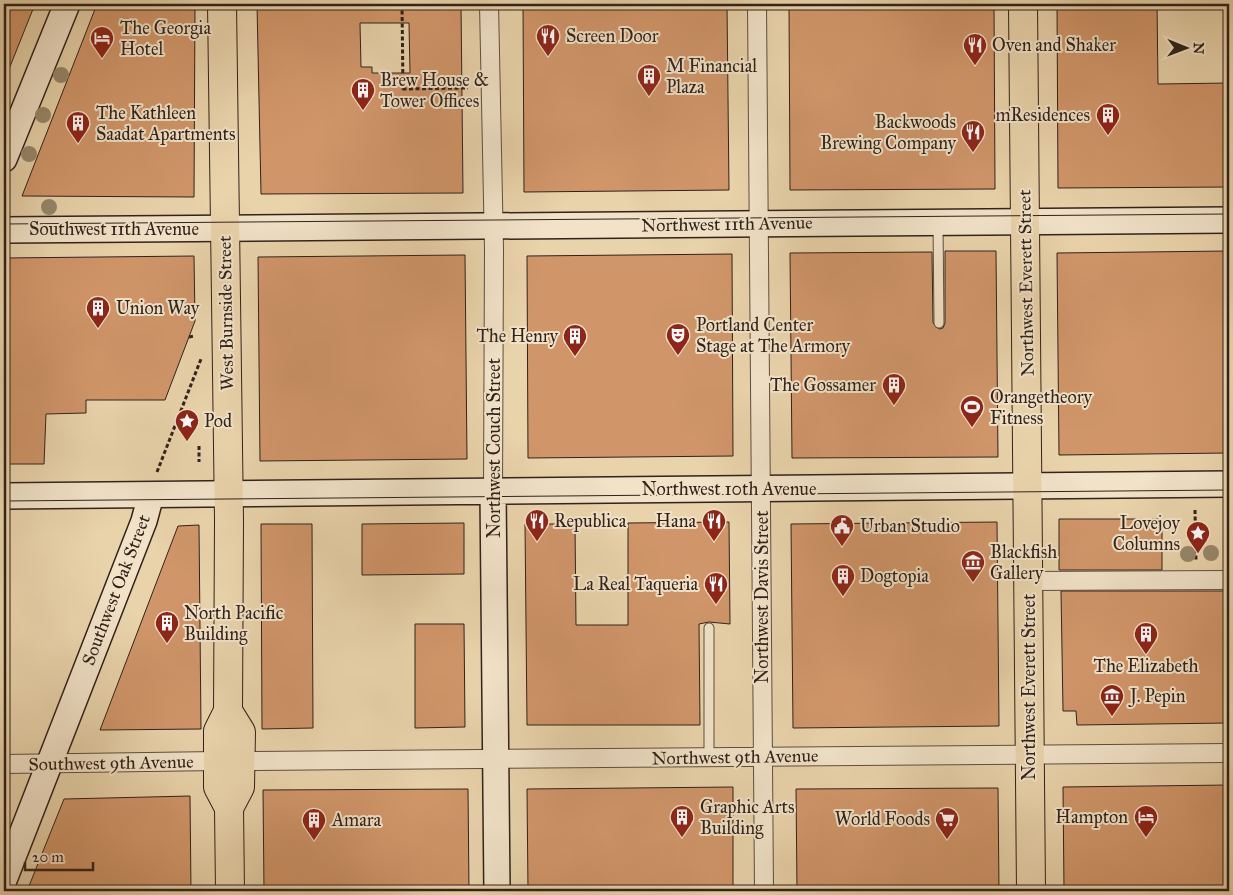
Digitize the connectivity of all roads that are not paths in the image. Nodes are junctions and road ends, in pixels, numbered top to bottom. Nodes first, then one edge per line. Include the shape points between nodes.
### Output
1 (67, 4) edge
2 (222, 4) edge
3 (489, 4) edge
4 (757, 4) edge
5 (1023, 4) edge
6 (4, 159) edge
7 (1229, 220) edge
8 (1025, 222) junction
9 (938, 223) junction
10 (758, 224) junction
11 (494, 226) junction
12 (224, 228) junction
13 (4, 230) edge
14 (939, 324) dead end
15 (1229, 484) edge
16 (1027, 486) junction
17 (761, 488) junction
18 (493, 491) junction
19 (229, 492) junction
20 (150, 495) junction
21 (4, 496) edge
22 (1229, 580) edge
23 (1028, 581) junction
24 (709, 628) dead end
25 (1229, 752) edge
26 (1030, 754) junction
27 (710, 757) junction
28 (763, 757) junction
29 (495, 759) junction
30 (230, 761) junction
31 (4, 764) edge
32 (48, 764) junction
33 (4, 880) edge
34 (230, 891) edge
35 (497, 891) edge
36 (764, 891) edge
37 (1031, 891) edge

1 - 6 street
2 - 12 main road, West Burnside Street
3 - 11 street, Northwest Couch Street
4 - 10 street, Northwest Davis Street
5 - 8 main road, Northwest Everett Street
7 - 8 street, Northwest 11th Avenue
8 - 9 street, Northwest 11th Avenue
8 - 16 main road, Northwest Everett Street
9 - 10 street, Northwest 11th Avenue
9 - 14 lane
10 - 11 street, Northwest 11th Avenue
10 - 17 street, Northwest Davis Street
11 - 12 street, Northwest 11th Avenue
11 - 18 street, Northwest Couch Street
12 - 13 street, Southwest 11th Avenue
12 - 19 main road, West Burnside Street
15 - 16 street, Northwest 10th Avenue
16 - 17 street, Northwest 10th Avenue
16 - 23 main road, Northwest Everett Street
17 - 18 street, Northwest 10th Avenue
17 - 28 street, Northwest Davis Street
18 - 19 street, Northwest 10th Avenue
18 - 29 street, Northwest Couch Street
19 - 20 street, Northwest 10th Avenue
19 - 30 main road, West Burnside Street via 228,711 241,732
20 - 21 street, Northwest 10th Avenue
20 - 32 street, Southwest Oak Street via 144,521
22 - 23 street
23 - 26 main road, Northwest Everett Street
24 - 27 lane
25 - 26 street, Northwest 9th Avenue
26 - 28 street, Northwest 9th Avenue
26 - 37 main road, Northwest Everett Street
27 - 28 street, Northwest 9th Avenue
27 - 29 street, Northwest 9th Avenue
28 - 36 street, Northwest Davis Street
29 - 30 street, Northwest 9th Avenue
29 - 35 street, Northwest Couch Street
30 - 32 street, Southwest 9th Avenue
30 - 34 main road, West Burnside Street via 240,787 229,808
31 - 32 street, Southwest 9th Avenue
32 - 33 street, Southwest Oak Street

